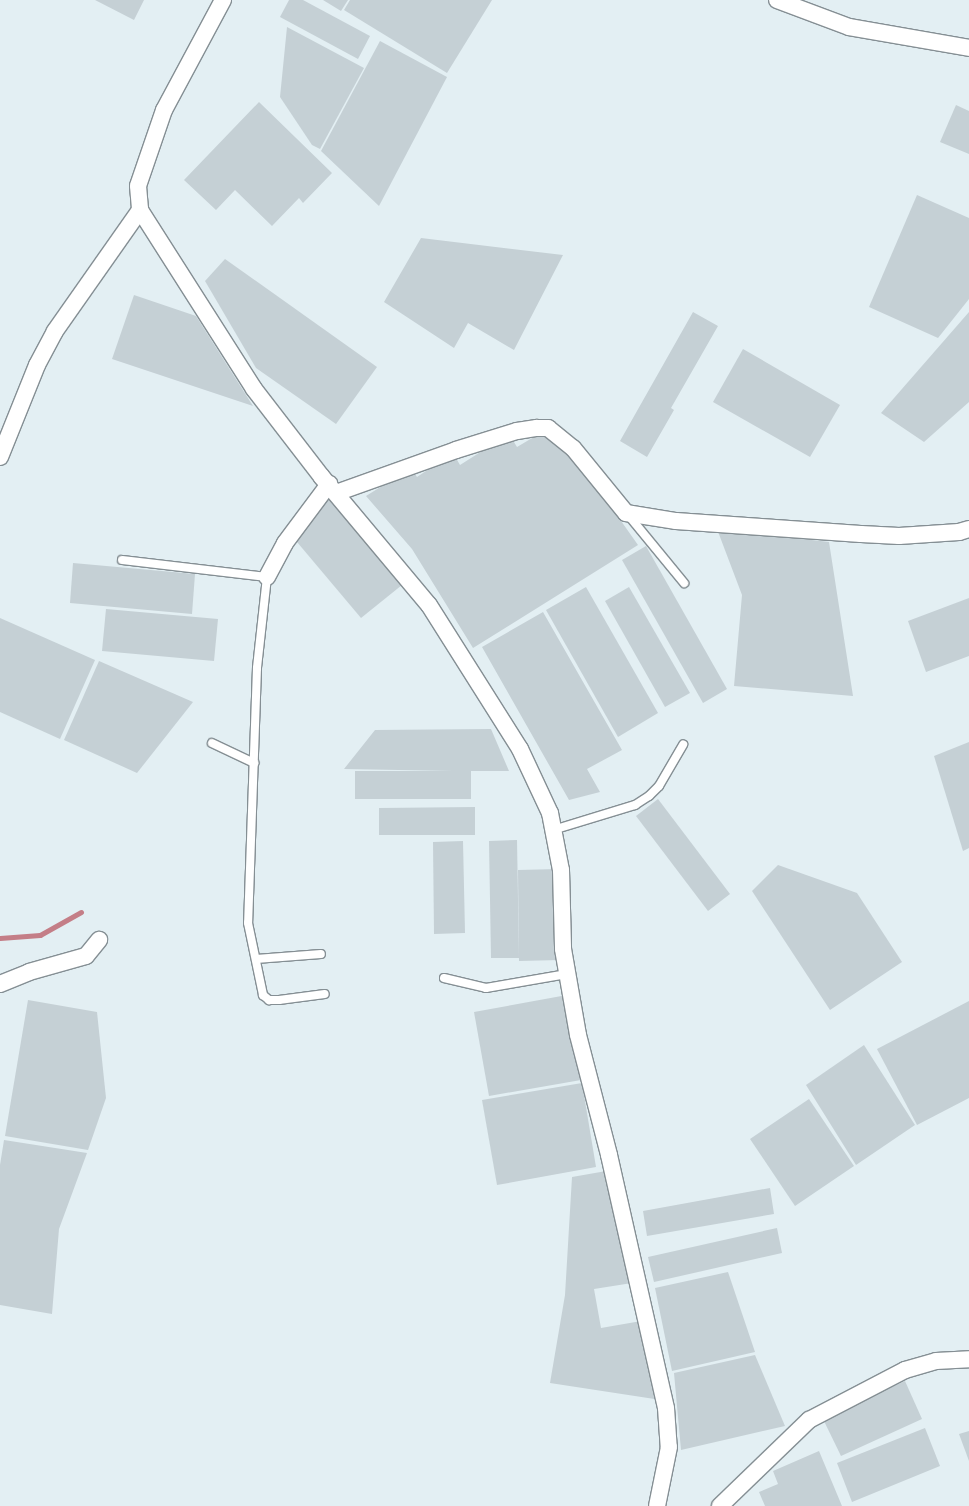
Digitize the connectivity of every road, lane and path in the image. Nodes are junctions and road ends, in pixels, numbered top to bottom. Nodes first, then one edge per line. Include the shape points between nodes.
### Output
1 (223, 0) edge
2 (778, 0) edge
3 (969, 48) edge
4 (140, 210) junction
5 (0, 458) edge
6 (333, 489) junction
7 (626, 512) junction
8 (969, 529) edge
9 (122, 560) dead end
10 (267, 577) junction
11 (684, 583) dead end
12 (212, 743) dead end
13 (683, 745) dead end
14 (254, 763) junction
15 (553, 830) junction
16 (99, 940) dead end
17 (320, 954) dead end
18 (256, 960) junction
19 (567, 974) junction
20 (444, 978) dead end
21 (0, 984) edge
22 (326, 994) dead end
23 (969, 1359) edge
24 (657, 1506) edge
25 (720, 1506) edge

1 - 4 street via 164,110 138,186
2 - 3 street via 850,27
4 - 5 street via 55,331 37,365
4 - 6 street via 254,389
6 - 7 street via 517,431 548,428 573,448
6 - 10 street via 285,543
6 - 15 street via 429,604 520,749 550,813
7 - 8 street via 676,521 899,536
7 - 11 lane
9 - 10 lane
10 - 14 lane via 258,668
12 - 14 lane
13 - 15 lane via 659,786 649,796 635,805
14 - 18 lane via 248,923
15 - 19 street via 561,870 563,949
16 - 21 street via 86,956
17 - 18 lane
18 - 22 lane via 263,995 269,1000
19 - 20 lane via 486,988
19 - 24 street via 578,1035 666,1408 668,1447
23 - 25 street via 936,1361 904,1370 809,1420

